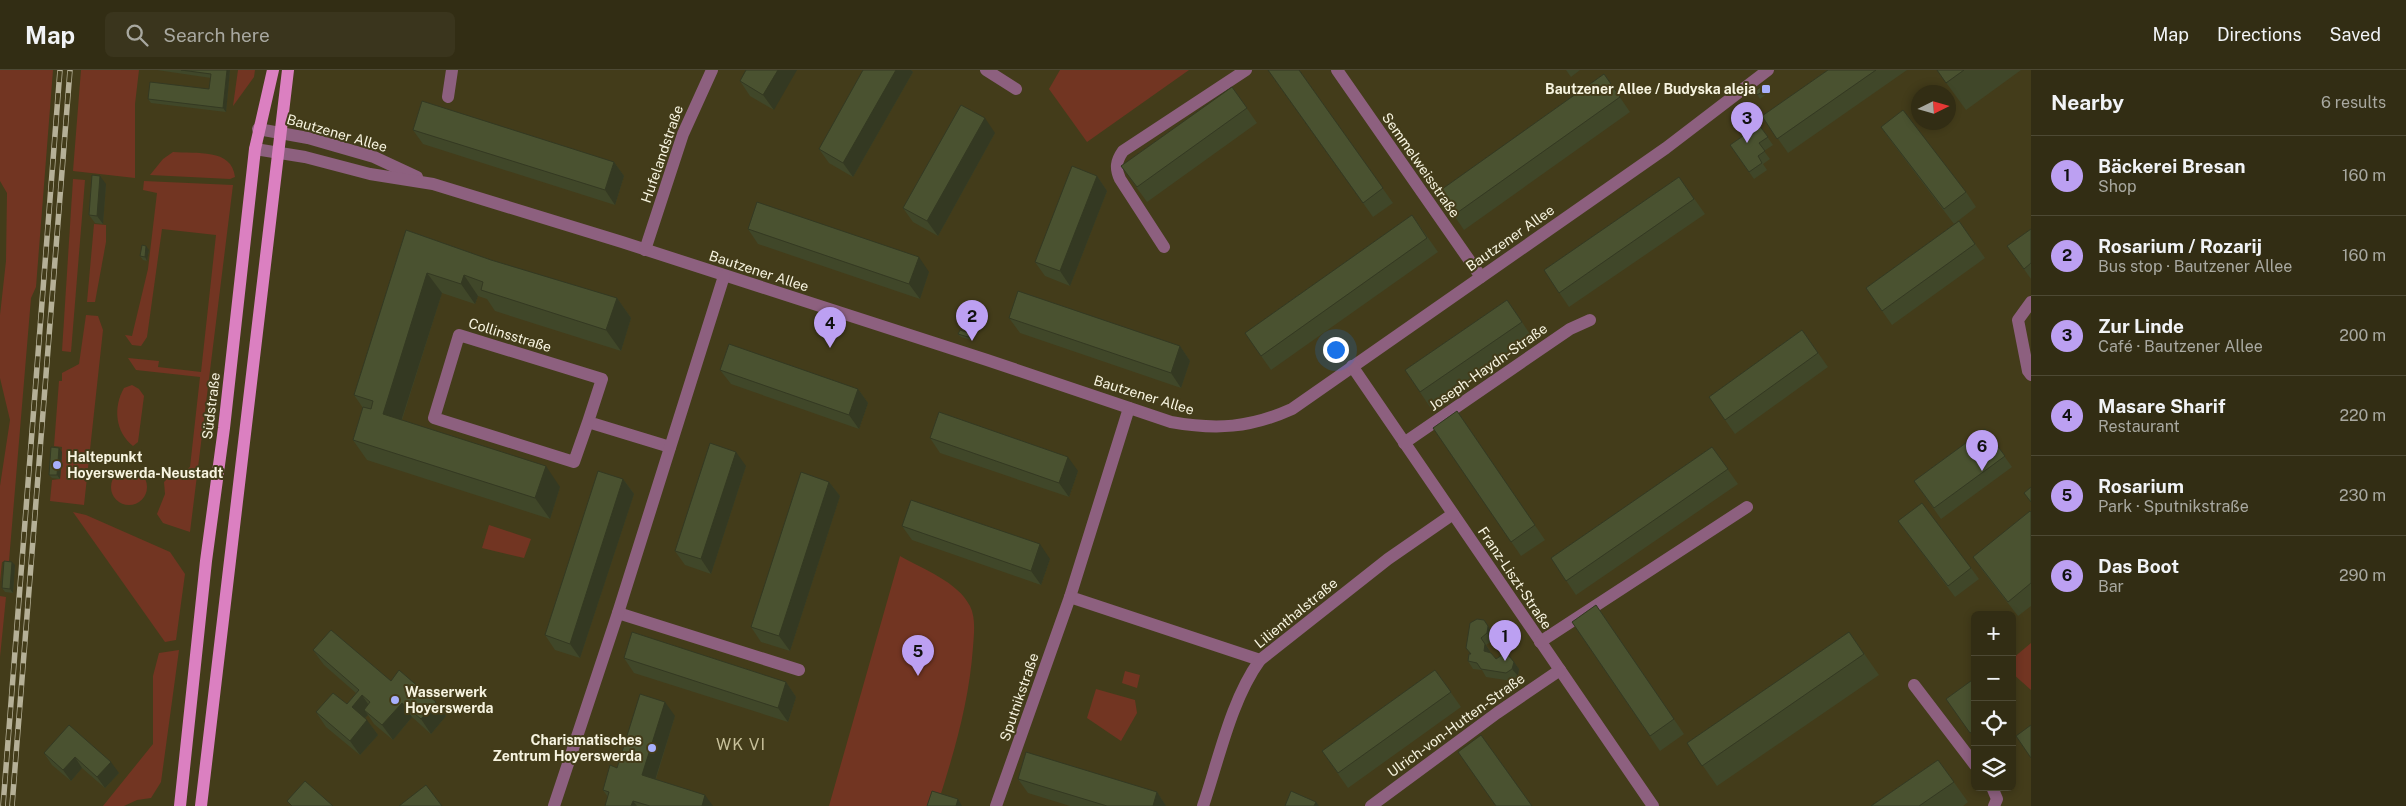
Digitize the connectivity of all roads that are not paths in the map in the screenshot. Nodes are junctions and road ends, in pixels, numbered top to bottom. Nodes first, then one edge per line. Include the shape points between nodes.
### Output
1 (273, 70) edge
2 (288, 70) edge
3 (452, 70) edge
4 (712, 70) edge
5 (986, 70) edge
6 (1246, 70) edge
7 (1337, 70) edge
8 (1768, 70) edge
9 (1016, 89) dead end
10 (448, 98) dead end
11 (258, 129) junction
12 (282, 133) junction
13 (255, 149) junction
14 (279, 153) junction
15 (433, 184) junction
16 (1164, 247) dead end
17 (645, 250) junction
18 (724, 276) junction
19 (1481, 277) junction
20 (2031, 302) edge
21 (1590, 320) dead end
22 (1352, 366) junction
23 (2031, 375) edge
24 (1129, 408) junction
25 (588, 422) junction
26 (1404, 443) junction
27 (670, 446) junction
28 (1747, 506) dead end
29 (1453, 514) junction
30 (1070, 598) junction
31 (618, 613) junction
32 (1540, 642) junction
33 (1260, 660) junction
34 (799, 670) dead end
35 (1560, 670) junction
36 (1914, 685) dead end
37 (1971, 760) edge
38 (1994, 791) edge
39 (180, 806) edge
40 (201, 806) edge
41 (554, 806) edge
42 (996, 806) edge
43 (1203, 806) edge
44 (1371, 806) edge
45 (1653, 806) edge
46 (1994, 806) edge

1 - 11 main road, Südstraße
2 - 12 main road
3 - 10 street
4 - 17 street, Hufelandstraße via 683,134
5 - 9 street
6 - 16 street via 1123,151 1117,160 1116,171 1120,180
7 - 19 street, Semmelweisstraße
8 - 19 street, Bautzener Allee via 1666,148
11 - 12 street, Bautzener Allee
11 - 13 main road, Südstraße
12 - 14 main road
12 - 15 street, Bautzener Allee via 374,157
13 - 14 street, Bautzener Allee
13 - 39 main road, Südstraße
14 - 15 street, Bautzener Allee via 370,174
14 - 40 main road
15 - 17 street, Bautzener Allee
17 - 18 street, Bautzener Allee
18 - 24 street, Bautzener Allee
18 - 27 street
19 - 22 street, Bautzener Allee
20 - 23 street via 2018,320
21 - 26 street, Joseph-Haydn-Straße via 1570,329
22 - 24 street, Bautzener Allee via 1292,409 1245,425 1202,428
22 - 26 street, Franz-Liszt-Straße
24 - 30 street, Sputnikstraße
25 - 25 street, Collinsstraße via 602,379 458,335 434,418 574,462
25 - 27 street
26 - 29 street, Franz-Liszt-Straße
27 - 31 street
28 - 32 street
29 - 32 street, Franz-Liszt-Straße
29 - 33 street, Lilienthalstraße via 1388,559
30 - 33 street
30 - 42 street, Sputnikstraße
31 - 34 street
31 - 41 street
32 - 35 street, Franz-Liszt-Straße
33 - 43 street, Lilienthalstraße via 1240,696
35 - 44 street, Ulrich-von-Hutten-Straße
35 - 45 street, Franz-Liszt-Straße
36 - 37 street
38 - 46 street via 1997,800

